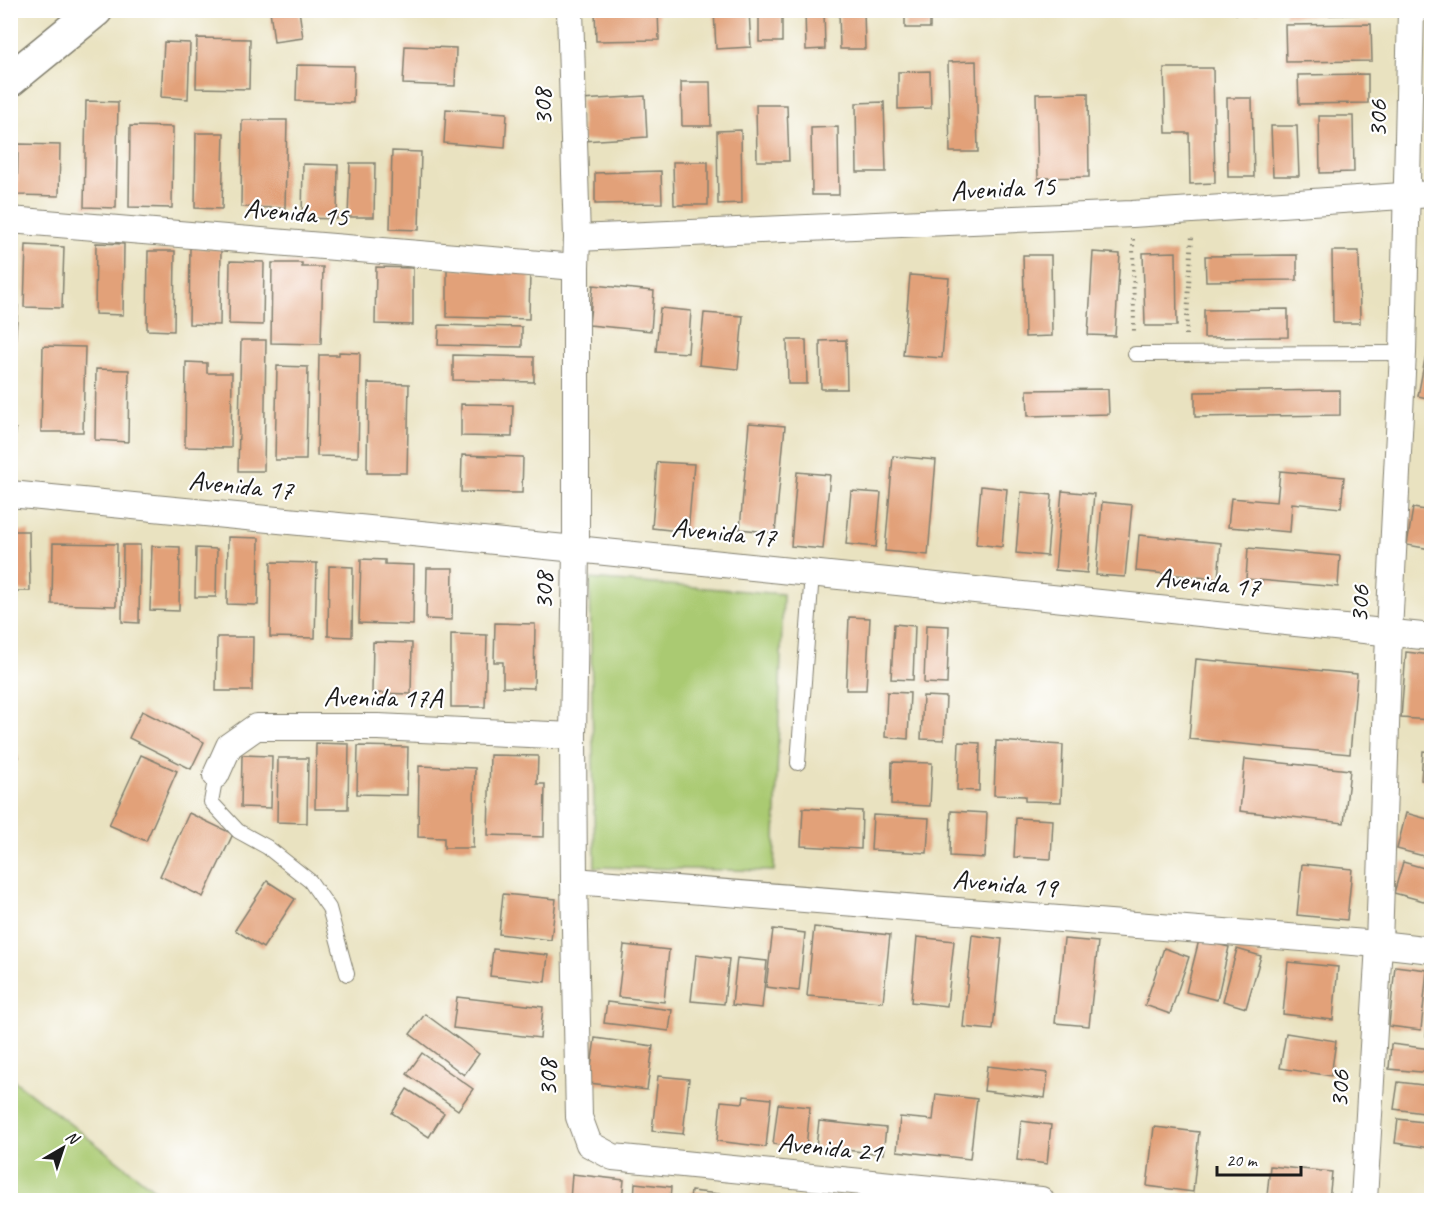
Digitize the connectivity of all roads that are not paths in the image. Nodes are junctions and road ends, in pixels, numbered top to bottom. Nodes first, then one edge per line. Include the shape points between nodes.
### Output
1 (96, 10) edge
2 (570, 10) edge
3 (1411, 10) edge
4 (10, 81) edge
5 (1419, 195) edge
6 (10, 220) edge
7 (578, 238) junction
8 (576, 267) junction
9 (1403, 353) junction
10 (1135, 354) road end
11 (10, 494) edge
12 (576, 549) junction
13 (812, 573) junction
14 (1389, 632) junction
15 (1431, 637) edge
16 (573, 736) junction
17 (798, 763) dead end
18 (216, 775) joint
19 (574, 881) junction
20 (1378, 944) junction
21 (1431, 950) edge
22 (347, 974) dead end
23 (613, 1156) joint
24 (1041, 1200) edge
25 (1364, 1200) edge

1 - 4 highway
2 - 7 street, 308
3 - 5 street, 306
5 - 7 street, Avenida 15 via 1132,214
5 - 9 street, 306
6 - 8 street, Avenida 15
7 - 8 street, 308
8 - 12 street, 308
9 - 10 lane
9 - 14 street, 306
11 - 12 street, Avenida 17
12 - 13 street, Avenida 17
12 - 16 street, 308
13 - 14 street, Avenida 17
13 - 17 lane
14 - 15 street, Avenida 17
14 - 20 street, 306
16 - 18 street, Avenida 17A via 378,727 256,727 229,746
16 - 19 street, 308
18 - 22 lane via 211,802 238,831 267,847 310,881 329,908
19 - 20 street, Avenida 19
19 - 23 street, 308 via 579,1117 589,1144
20 - 21 street, Avenida 19
20 - 25 street, 306
23 - 24 street, Avenida 21

